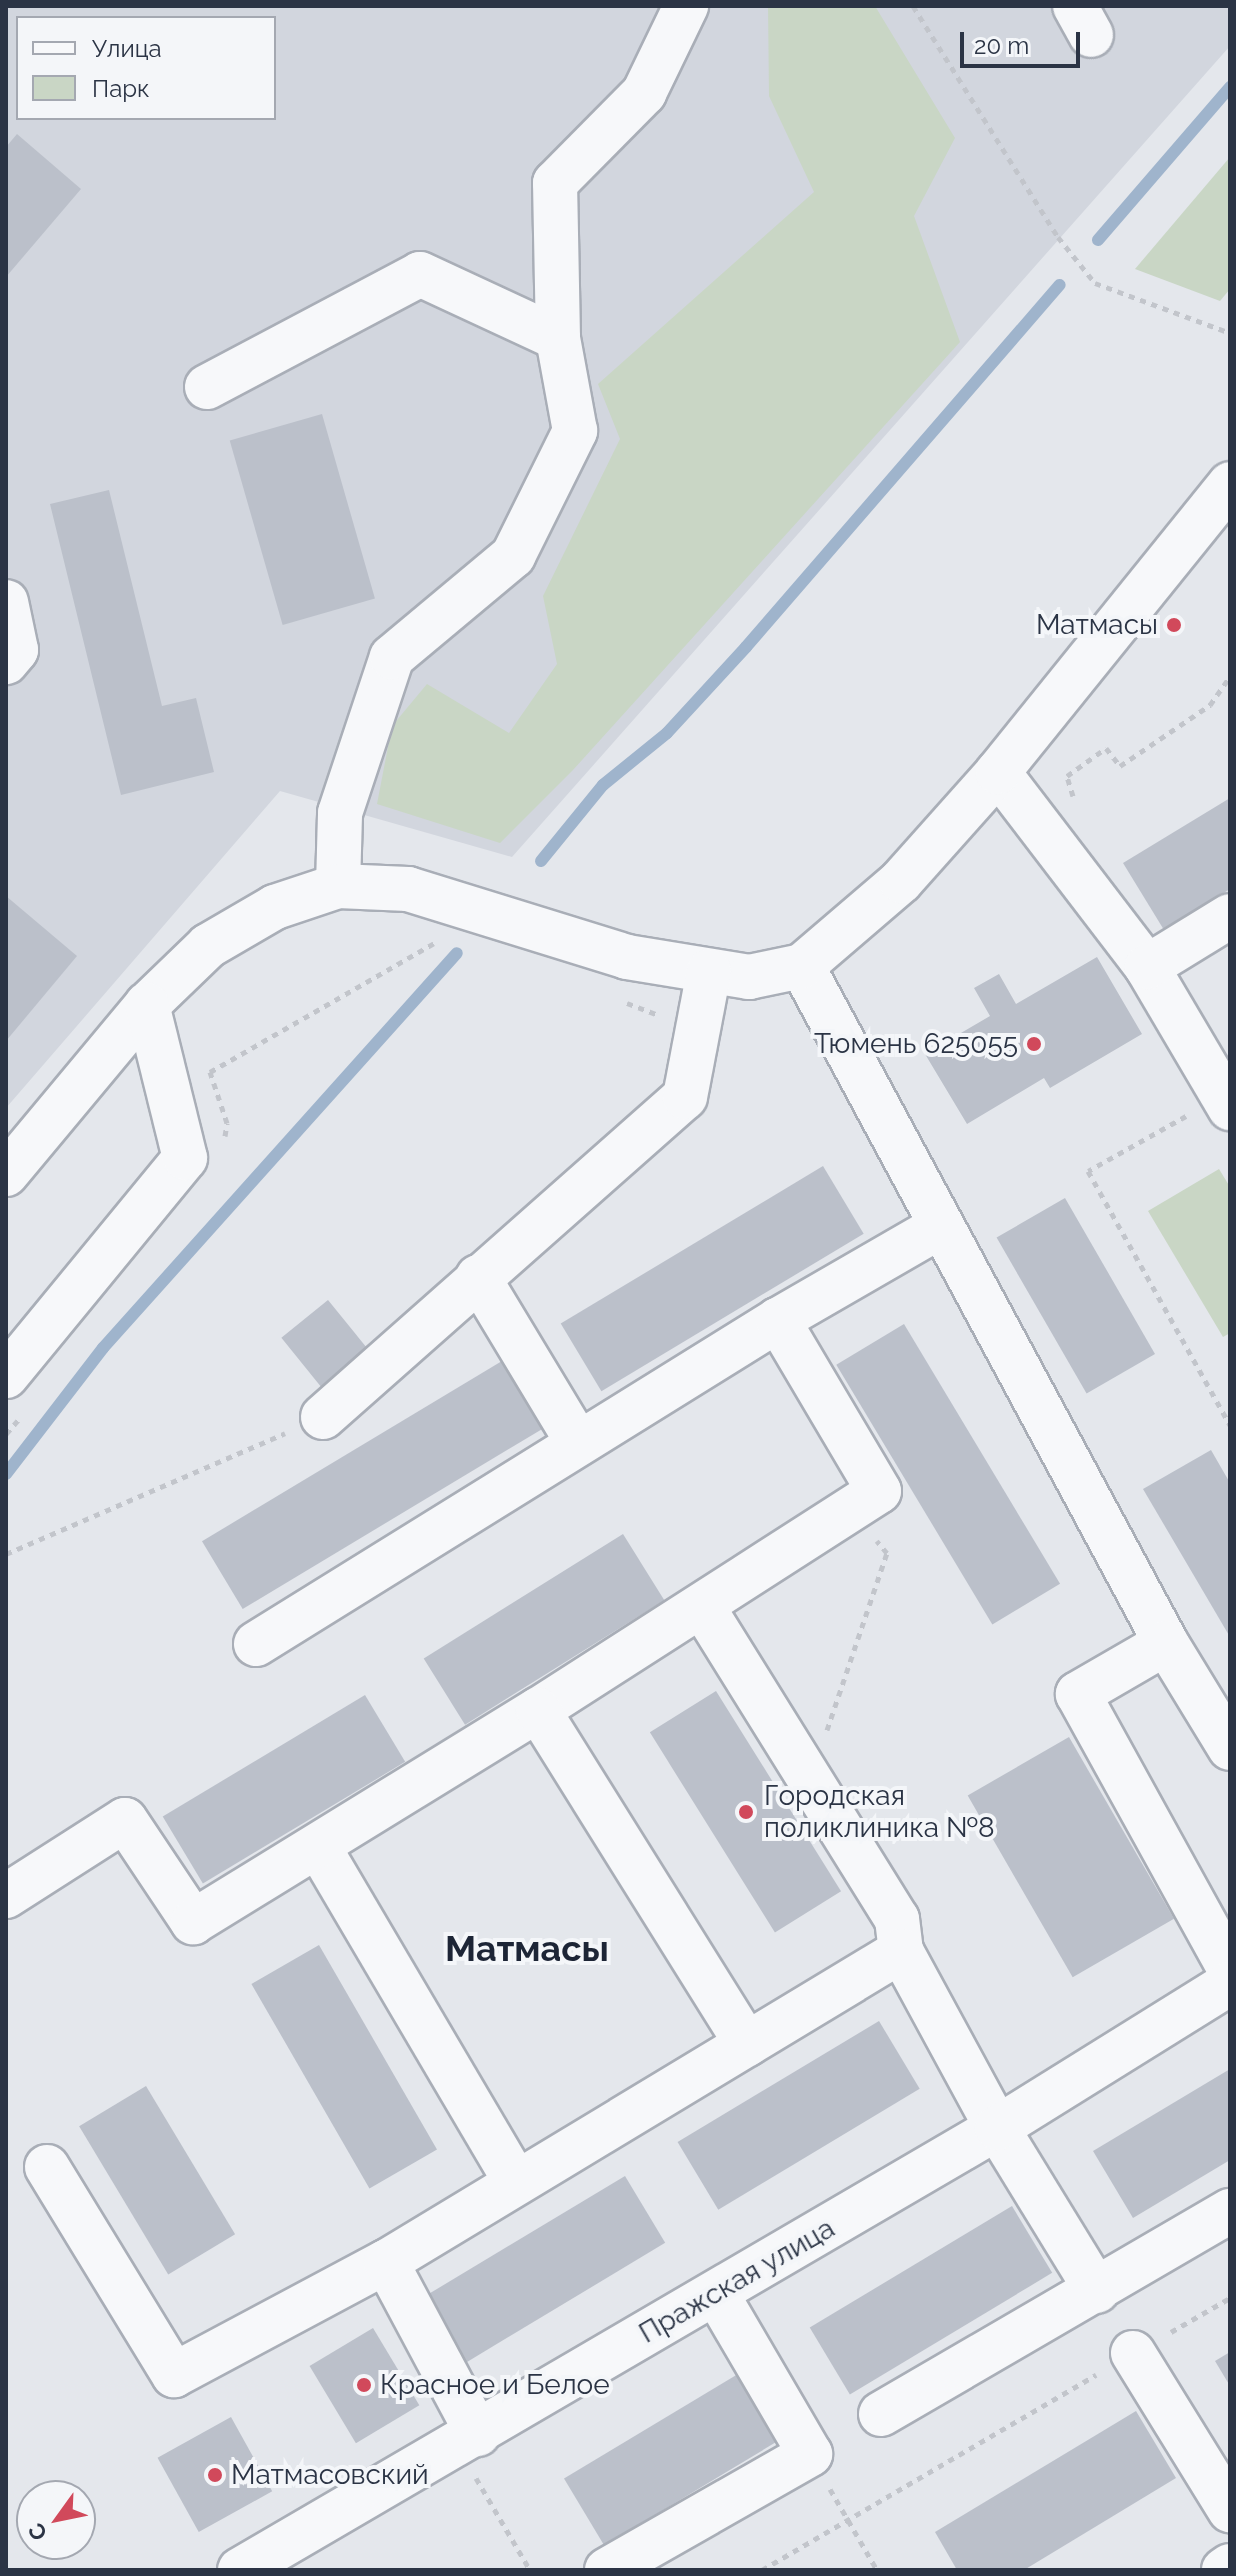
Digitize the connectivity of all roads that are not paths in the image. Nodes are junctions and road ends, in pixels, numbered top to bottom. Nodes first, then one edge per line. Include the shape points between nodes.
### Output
1 (686, 6) edge
2 (558, 338) junction
3 (207, 387) dead end
4 (1230, 484) edge
5 (6, 602) edge
6 (6, 662) edge
7 (998, 772) junction
8 (338, 886) junction
9 (1230, 916) edge
10 (802, 966) junction
11 (1147, 967) junction
12 (709, 971) junction
13 (147, 1005) junction
14 (1226, 1102) edge
15 (6, 1174) edge
16 (941, 1226) junction
17 (478, 1277) junction
18 (778, 1320) junction
19 (16, 1393) edge
20 (323, 1417) road end
21 (578, 1443) junction
22 (702, 1606) junction
23 (1166, 1643) junction
24 (256, 1644) dead end
25 (538, 1710) junction
26 (1228, 1739) edge
27 (318, 1846) junction
28 (6, 1896) edge
29 (901, 1951) junction
30 (1230, 1969) edge
31 (1230, 1983) edge
32 (747, 2044) junction
33 (997, 2128) junction
34 (47, 2167) dead end
35 (516, 2182) junction
36 (1230, 2211) edge
37 (386, 2262) junction
38 (1097, 2291) junction
39 (716, 2293) junction
40 (1133, 2353) road end
41 (881, 2414) dead end
42 (468, 2440) junction
43 (1230, 2510) edge
44 (1230, 2566) edge
45 (240, 2570) edge
46 (607, 2570) edge
47 (1224, 2570) edge

1 - 2 street via 644,93 555,183
2 - 3 street via 420,274
2 - 8 street via 575,431 513,556 392,657 340,813
4 - 7 street
5 - 6 street via 16,650
7 - 10 street via 901,881
7 - 11 street
8 - 12 street via 408,889 627,957
8 - 13 street via 275,907 208,946
9 - 11 street
10 - 12 street via 749,977
10 - 16 street
11 - 14 street
12 - 17 street via 685,1097
13 - 15 street
13 - 19 street via 185,1158
16 - 18 street
16 - 23 street
17 - 20 street
17 - 21 street
18 - 21 street
18 - 22 street via 879,1491
21 - 24 street
22 - 25 street
22 - 29 street via 897,1919
23 - 26 street
23 - 30 street via 1078,1694
25 - 27 street
25 - 32 street
27 - 28 street via 193,1922 125,1820
27 - 35 street
29 - 32 street
29 - 33 street
31 - 33 street, Пражская улица
32 - 35 street
33 - 38 street
33 - 39 street, Пражская улица
34 - 37 street via 174,2375
35 - 37 street
36 - 38 street
37 - 42 street
38 - 41 street
39 - 42 street, Пражская улица
39 - 46 street via 810,2454
40 - 43 street
42 - 45 street, Пражская улица
44 - 47 street

